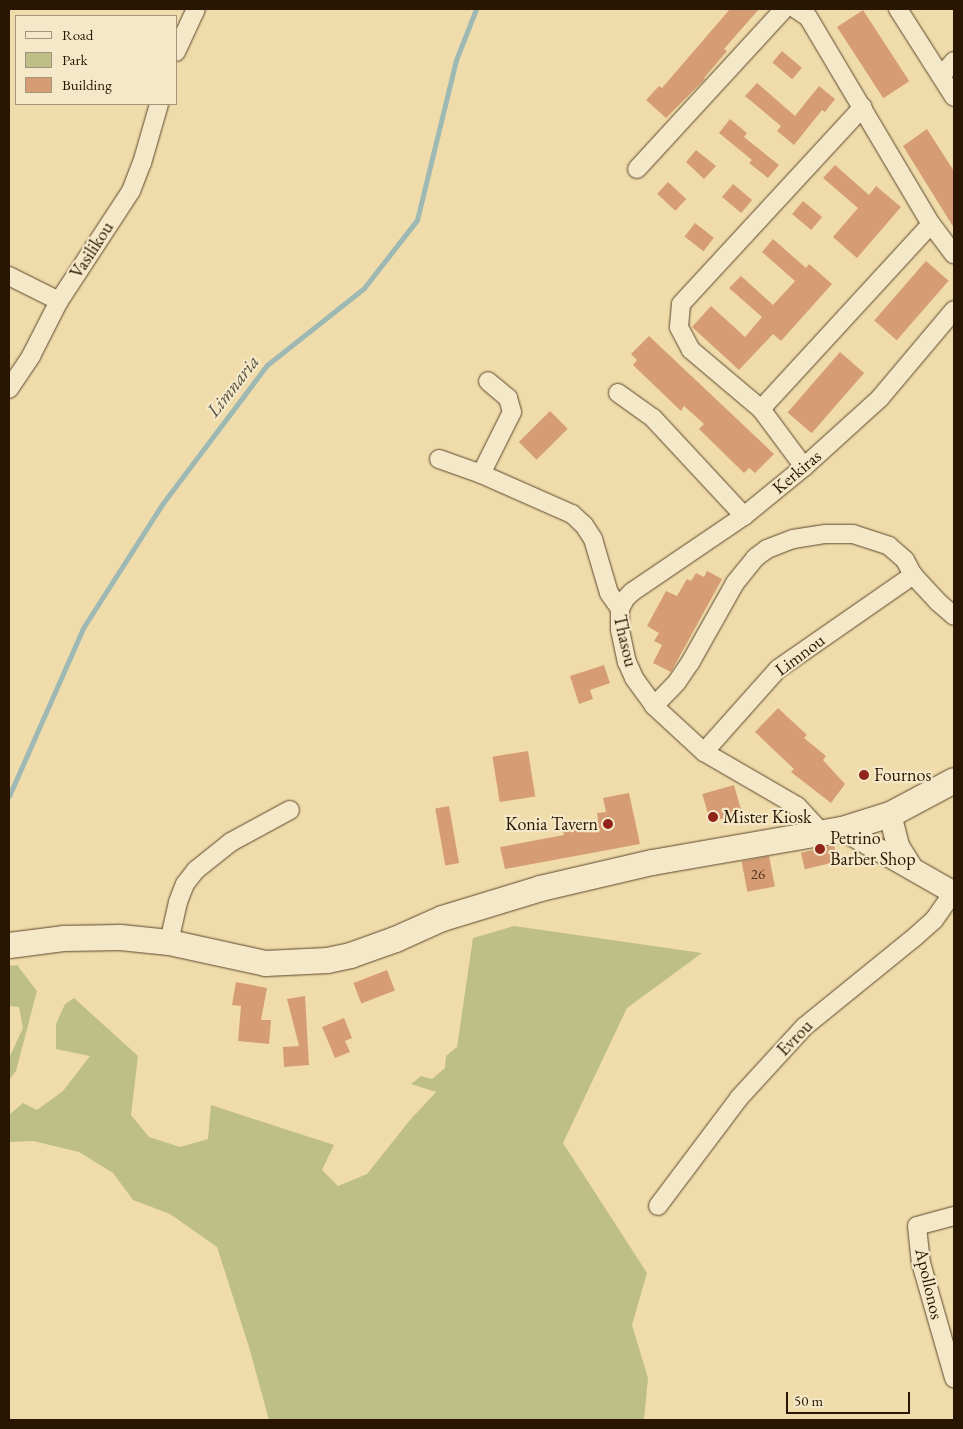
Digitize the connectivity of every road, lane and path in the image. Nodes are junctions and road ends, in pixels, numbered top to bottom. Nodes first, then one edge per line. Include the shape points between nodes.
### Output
1 (196, 9) edge
2 (784, 9) edge
3 (796, 9) edge
4 (898, 9) edge
5 (178, 48) edge
6 (954, 61) edge
7 (942, 76) junction
8 (954, 98) edge
9 (159, 105) edge
10 (863, 107) junction
11 (637, 169) dead end
12 (932, 224) junction
13 (954, 254) edge
14 (9, 276) edge
15 (59, 301) junction
16 (954, 310) edge
17 (488, 380) dead end
18 (9, 388) edge
19 (618, 393) dead end
20 (761, 409) junction
21 (439, 459) dead end
22 (804, 467) junction
23 (481, 474) junction
24 (744, 516) junction
25 (913, 575) junction
26 (620, 609) junction
27 (954, 616) edge
28 (654, 706) junction
29 (704, 752) junction
30 (954, 780) edge
31 (290, 810) dead end
32 (890, 814) junction
33 (832, 831) junction
34 (913, 870) junction
35 (953, 893) edge
36 (169, 942) junction
37 (9, 944) edge
38 (658, 1206) dead end
39 (954, 1216) edge
40 (954, 1378) edge

1 - 5 street
2 - 11 street
3 - 10 street via 808,18
4 - 7 street
6 - 7 street
7 - 8 street
9 - 15 street, Vasilikou via 131,191
10 - 12 street
10 - 20 street via 682,304 679,327 691,350
12 - 13 street
12 - 20 street
14 - 15 street
15 - 18 street, Vasilikou via 31,356
16 - 22 street, Kerkiras via 880,398
17 - 23 street via 508,398 512,412
19 - 24 street via 653,418
20 - 22 street
21 - 23 street, Thasou
22 - 24 street, Kerkiras
23 - 26 street, Thasou via 572,514 584,525 593,539 609,593
24 - 26 street, Kerkiras via 632,592
25 - 27 street
25 - 28 street via 905,560 889,546 853,534 793,538 768,549 755,558 735,583 690,663
25 - 29 street, Limnou via 778,670
26 - 28 street, Thasou via 620,630 627,662
28 - 29 street, Thasou
29 - 33 street, Thasou via 797,806
30 - 32 main road
31 - 36 street via 231,842 196,870 185,884 178,902
32 - 33 main road
32 - 34 street via 898,846
33 - 34 street
33 - 36 main road via 652,862 540,888 442,918 395,939 327,960 264,963
34 - 35 street
35 - 38 street, Evrou via 934,920 804,1027 739,1098
36 - 37 main road via 91,937
39 - 40 street, Apollonos via 917,1226 921,1263

